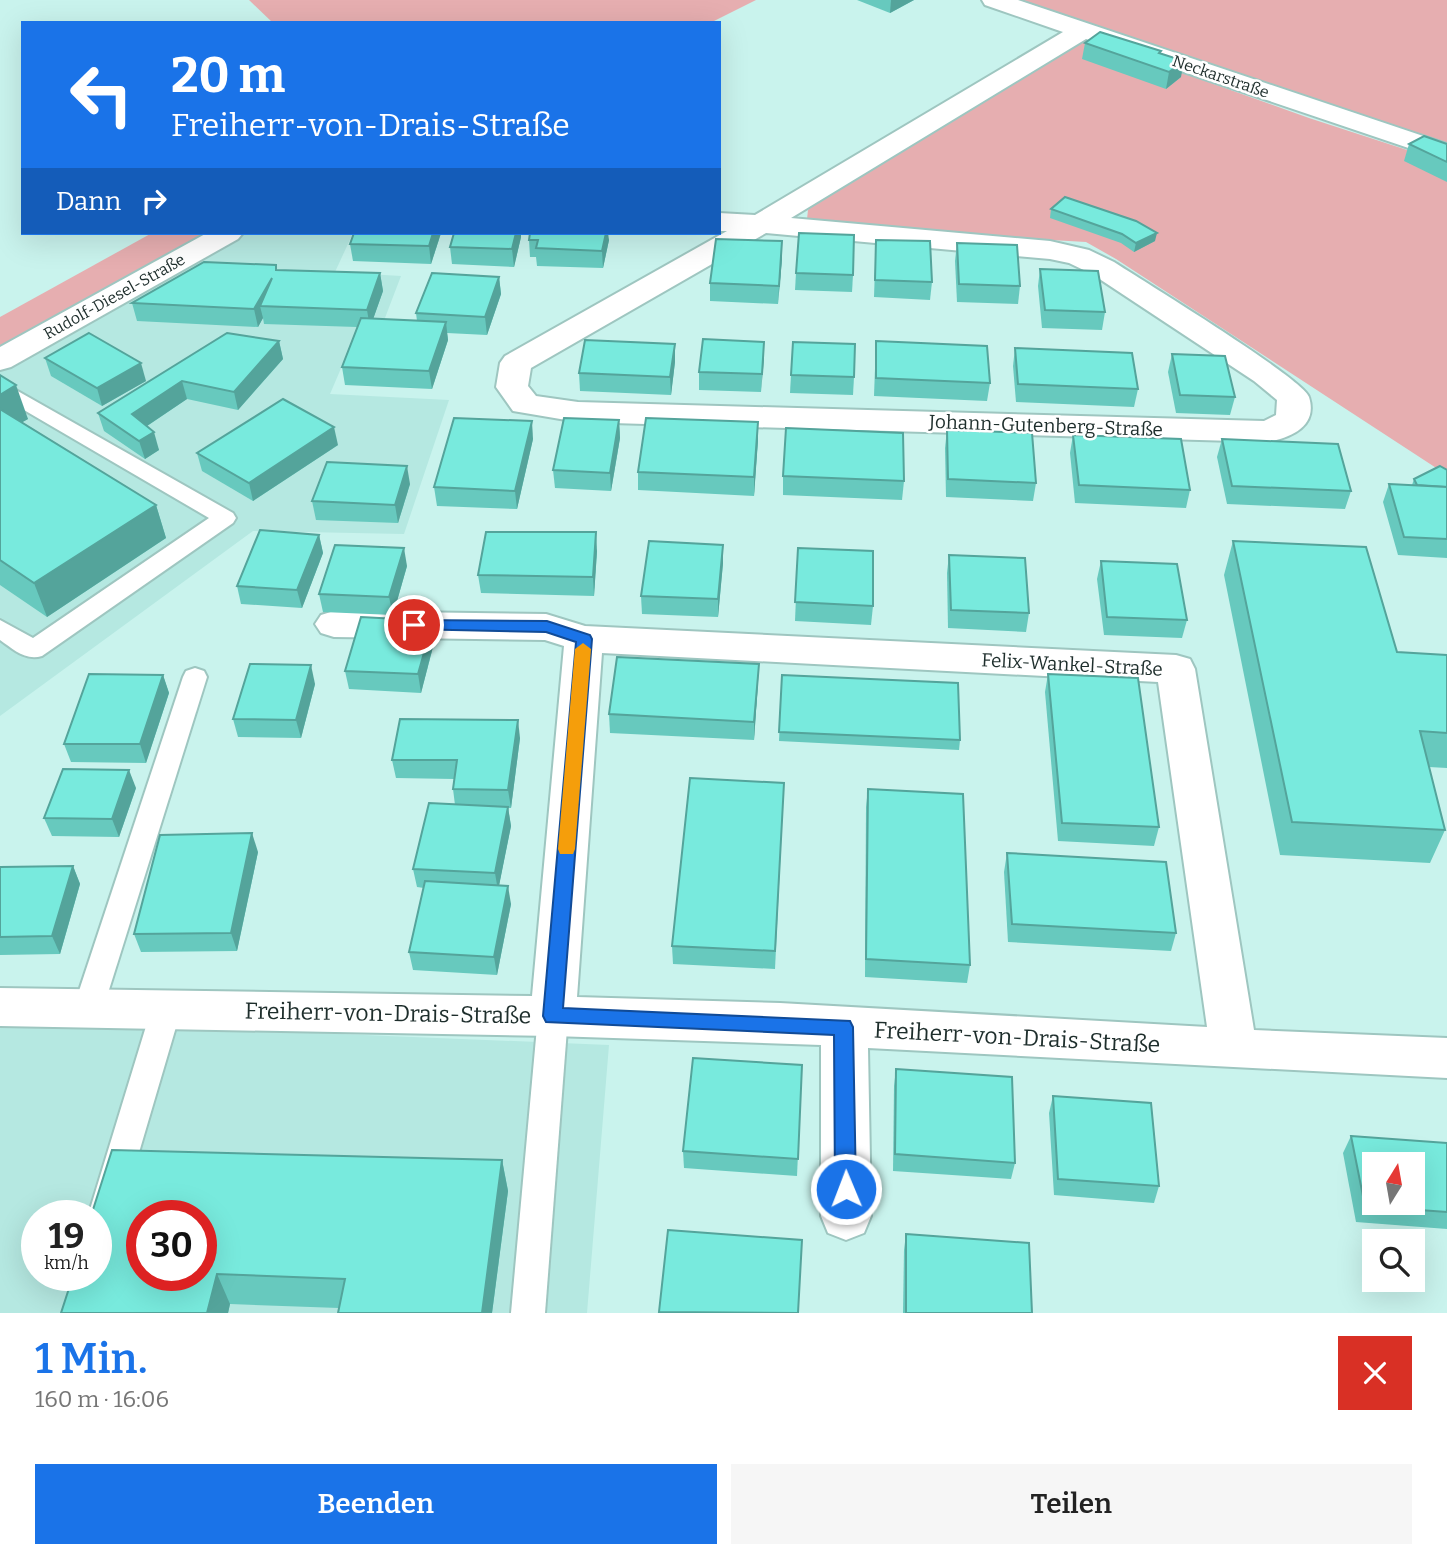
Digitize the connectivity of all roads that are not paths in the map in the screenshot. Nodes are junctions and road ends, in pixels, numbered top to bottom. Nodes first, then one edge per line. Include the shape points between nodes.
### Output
1 (994, 0) edge
2 (1085, 29) junction
3 (1447, 153) edge
4 (721, 222) edge
5 (761, 224) junction
6 (224, 235) edge
7 (0, 360) edge
8 (0, 387) edge
9 (334, 624) dead end
10 (0, 628) edge
11 (584, 639) junction
12 (195, 677) dead end
13 (0, 1007) edge
14 (88, 1009) junction
15 (166, 1010) junction
16 (552, 1016) junction
17 (844, 1027) junction
18 (1234, 1049) junction
19 (1447, 1058) edge
20 (109, 1200) edge
21 (846, 1216) dead end
22 (528, 1313) edge

1 - 2 street, Neckarstraße
2 - 3 street, Neckarstraße
2 - 5 street, Johann-Gutenberg-Straße
4 - 5 street
5 - 5 street, Johann-Gutenberg-Straße via 516,363 512,387 525,404 578,412 1269,432 1293,420 1293,397 1265,374 1078,256
6 - 7 street, Rudolf-Diesel-Straße
8 - 10 lane via 225,518 33,650
9 - 11 street, Felix-Wankel-Straße via 547,627
11 - 16 street
11 - 18 street, Felix-Wankel-Straße via 1176,669
12 - 14 lane
13 - 14 street, Freiherr-von-Drais-Straße
14 - 15 street, Freiherr-von-Drais-Straße
15 - 16 street, Freiherr-von-Drais-Straße
15 - 20 lane
16 - 17 street, Freiherr-von-Drais-Straße
16 - 22 lane
17 - 18 street, Freiherr-von-Drais-Straße
17 - 21 street
18 - 19 street, Freiherr-von-Drais-Straße

